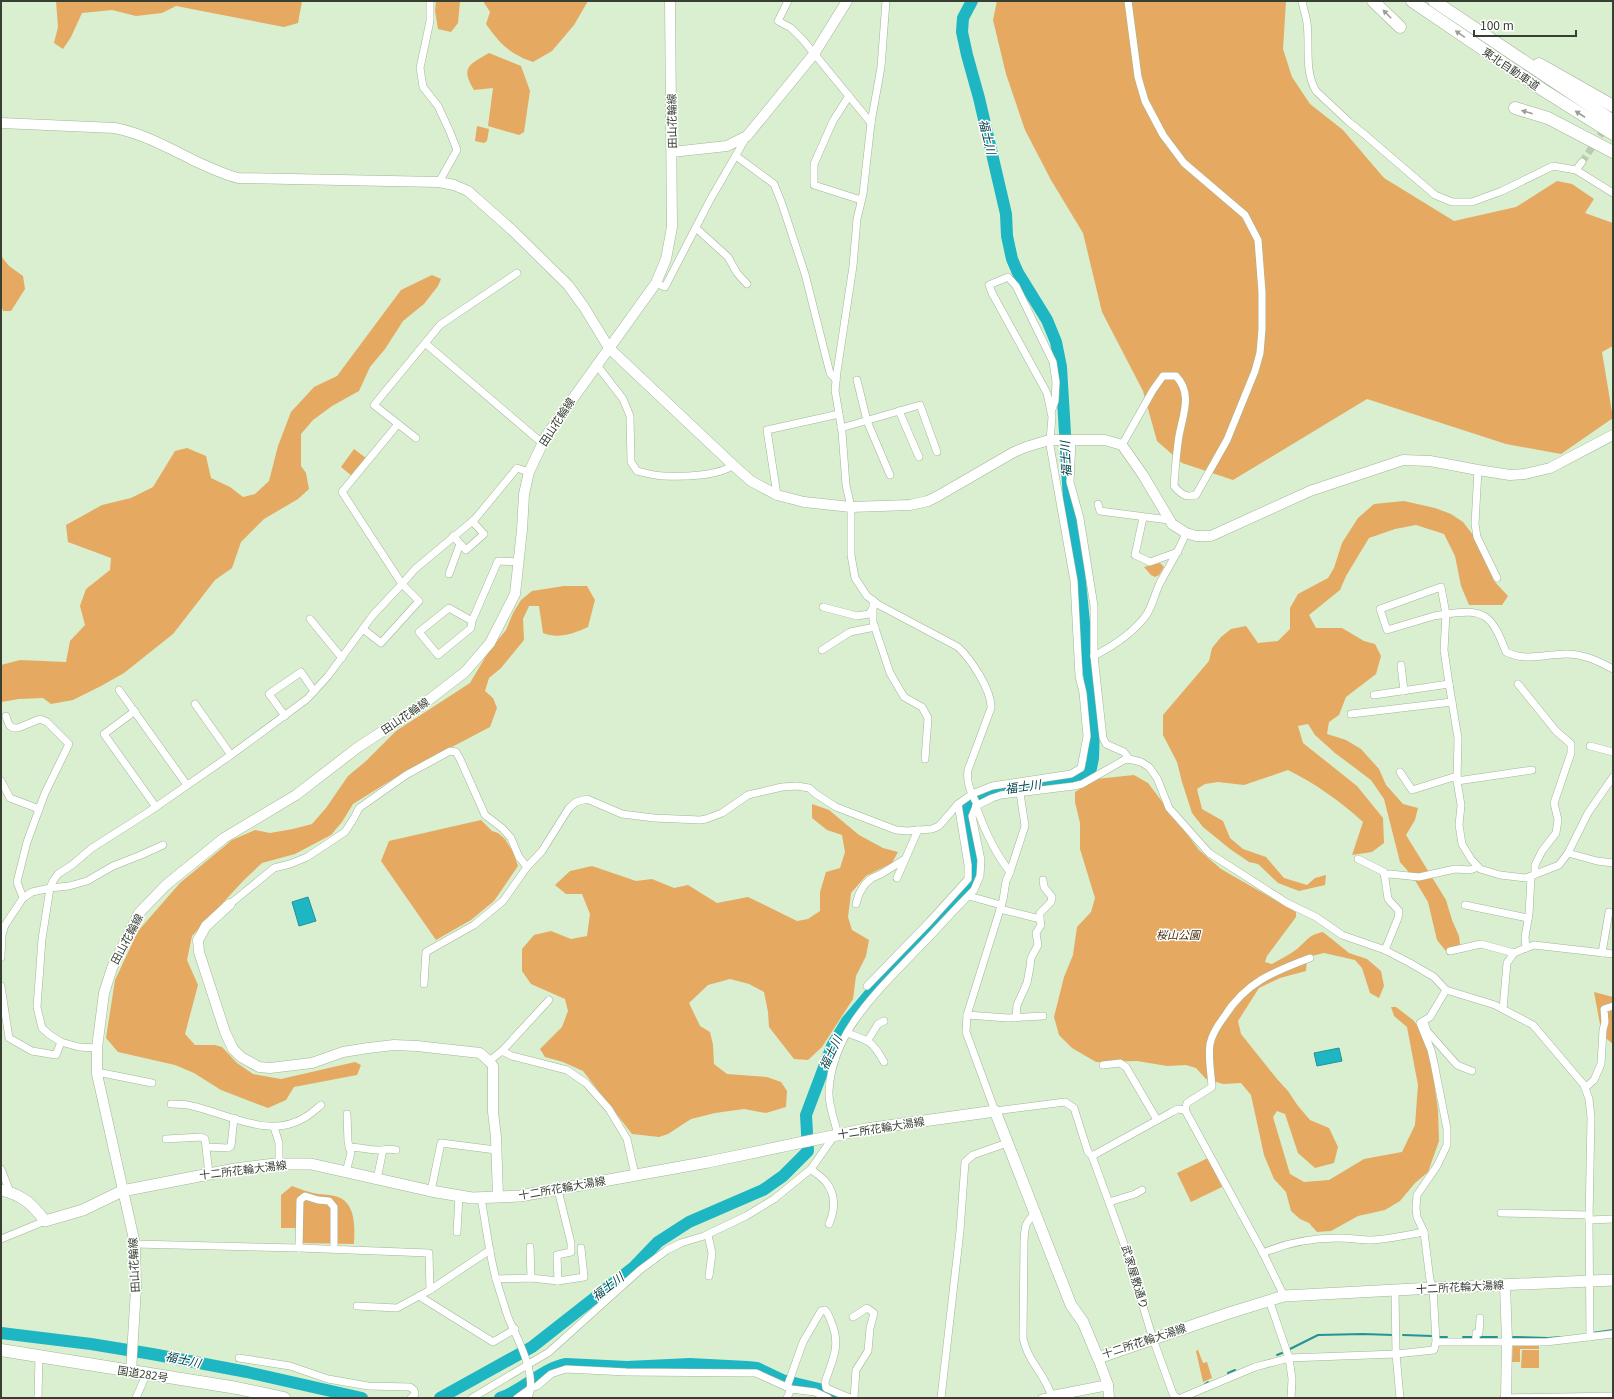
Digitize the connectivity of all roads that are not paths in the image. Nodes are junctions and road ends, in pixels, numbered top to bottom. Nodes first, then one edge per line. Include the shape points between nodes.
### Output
1 (430, 1) edge
2 (670, 1) edge
3 (788, 1) edge
4 (847, 1) edge
5 (886, 1) edge
6 (1128, 1) edge
7 (1302, 1) edge
8 (1373, 1) edge
9 (1412, 1) edge
10 (1434, 1) edge
11 (1448, 11) junction
12 (1400, 27) dead end
13 (814, 54) junction
14 (849, 96) junction
15 (1613, 106) edge
16 (1515, 108) dead end
17 (1613, 121) edge
18 (871, 123) junction
19 (1, 124) edge
20 (1613, 134) edge
21 (747, 136) junction
22 (672, 152) junction
23 (1613, 152) edge
24 (736, 156) junction
25 (1582, 162) tunnel mouth
26 (1576, 170) junction
27 (439, 182) junction
28 (1613, 193) edge
29 (861, 200) junction
30 (696, 228) junction
31 (517, 273) dead end
32 (656, 283) junction
33 (747, 284) dead end
34 (425, 343) junction
35 (609, 348) junction
36 (596, 364) junction
37 (836, 380) junction
38 (857, 380) dead end
39 (899, 411) junction
40 (1052, 412) junction
41 (839, 414) junction
42 (867, 420) junction
43 (398, 424) junction
44 (841, 428) junction
45 (1613, 435) edge
46 (416, 438) dead end
47 (1050, 440) junction
48 (1071, 441) junction
49 (542, 443) junction
50 (1122, 445) junction
51 (937, 452) dead end
52 (919, 457) dead end
53 (733, 465) junction
54 (1478, 470) junction
55 (529, 472) junction
56 (890, 475) dead end
57 (777, 495) junction
58 (1098, 504) dead end
59 (850, 507) junction
60 (1143, 518) junction
61 (1169, 520) junction
62 (472, 521) junction
63 (1186, 533) junction
64 (453, 536) junction
65 (460, 544) junction
66 (1178, 552) junction
67 (519, 562) junction
68 (449, 574) dead end
69 (1497, 578) dead end
70 (402, 584) junction
71 (873, 604) junction
72 (823, 607) dead end
73 (1446, 614) junction
74 (310, 620) dead end
75 (472, 621) junction
76 (874, 627) junction
77 (363, 629) junction
78 (822, 650) dead end
79 (1094, 656) junction
80 (342, 658) junction
81 (1401, 665) dead end
82 (1613, 669) edge
83 (1449, 684) junction
84 (1518, 684) dead end
85 (119, 690) dead end
86 (314, 691) junction
87 (1404, 691) junction
88 (1374, 695) dead end
89 (1452, 702) junction
90 (196, 704) dead end
91 (135, 711) junction
92 (1351, 714) dead end
93 (6, 716) dead end
94 (285, 716) junction
95 (1590, 746) dead end
96 (1613, 752) edge
97 (231, 754) junction
98 (925, 759) dead end
99 (1129, 759) junction
100 (1532, 770) dead end
101 (1400, 772) dead end
102 (1613, 776) edge
103 (1457, 779) junction
104 (1, 781) edge
105 (187, 786) junction
106 (1020, 793) junction
107 (975, 800) junction
108 (958, 804) junction
109 (156, 807) junction
110 (39, 809) junction
111 (918, 830) junction
112 (163, 845) dead end
113 (1568, 854) junction
114 (905, 859) junction
115 (1358, 859) dead end
116 (1613, 863) edge
117 (527, 867) junction
118 (1478, 867) junction
119 (1010, 872) junction
120 (1384, 875) junction
121 (1533, 875) junction
122 (897, 878) dead end
123 (1043, 880) dead end
124 (50, 888) junction
125 (969, 896) junction
126 (24, 898) junction
127 (230, 904) joint
128 (856, 904) dead end
129 (1465, 905) dead end
130 (1000, 907) junction
131 (1609, 912) dead end
132 (1528, 918) junction
133 (1040, 919) junction
134 (1526, 948) junction
135 (1386, 950) junction
136 (1450, 951) dead end
137 (1514, 953) junction
138 (1602, 953) junction
139 (1613, 954) edge
140 (1, 956) edge
141 (1310, 958) dead end
142 (424, 984) dead end
143 (1, 986) edge
144 (867, 986) dead end
145 (1446, 990) junction
146 (549, 1000) dead end
147 (1613, 1006) edge
148 (1503, 1009) junction
149 (967, 1015) junction
150 (1043, 1016) dead end
151 (1016, 1018) junction
152 (884, 1021) dead end
153 (1423, 1021) junction
154 (847, 1033) junction
155 (868, 1040) junction
156 (61, 1042) junction
157 (97, 1048) junction
158 (502, 1051) junction
159 (489, 1060) junction
160 (884, 1062) dead end
161 (1103, 1065) dead end
162 (1472, 1071) dead end
163 (97, 1072) junction
164 (152, 1083) dead end
165 (1585, 1088) junction
166 (171, 1104) dead end
167 (321, 1105) dead end
168 (1185, 1110) junction
169 (995, 1111) junction
170 (346, 1114) dead end
171 (234, 1118) junction
172 (1157, 1120) junction
173 (274, 1127) junction
174 (836, 1136) junction
175 (166, 1139) dead end
176 (1008, 1143) junction
177 (207, 1147) junction
178 (349, 1148) junction
179 (383, 1150) junction
180 (396, 1150) dead end
181 (496, 1150) junction
182 (1092, 1156) junction
183 (280, 1164) junction
184 (1, 1169) edge
185 (811, 1170) junction
186 (346, 1172) junction
187 (209, 1174) junction
188 (636, 1175) junction
189 (377, 1179) junction
190 (558, 1190) junction
191 (1142, 1190) dead end
192 (5, 1191) edge
193 (122, 1191) junction
194 (431, 1192) junction
195 (459, 1196) junction
196 (498, 1197) junction
197 (482, 1198) junction
198 (1109, 1202) junction
199 (1501, 1213) dead end
200 (1035, 1214) junction
201 (1589, 1217) junction
202 (1613, 1219) edge
203 (45, 1221) junction
204 (829, 1224) dead end
205 (457, 1232) dead end
206 (1424, 1232) junction
207 (708, 1235) junction
208 (1, 1240) edge
209 (135, 1244) junction
210 (530, 1247) dead end
211 (299, 1248) junction
212 (581, 1248) dead end
213 (334, 1249) junction
214 (490, 1250) junction
215 (1263, 1254) junction
216 (709, 1276) dead end
217 (531, 1278) junction
218 (496, 1279) junction
219 (1613, 1280) edge
220 (558, 1281) junction
221 (1589, 1281) junction
222 (1505, 1285) junction
223 (1433, 1288) junction
224 (430, 1290) junction
225 (1395, 1290) junction
226 (419, 1296) junction
227 (1284, 1296) junction
228 (1269, 1300) junction
229 (357, 1306) dead end
230 (853, 1317) dead end
231 (1480, 1318) dead end
232 (516, 1333) junction
233 (1613, 1334) edge
234 (1590, 1337) junction
235 (1476, 1338) junction
236 (1153, 1339) junction
237 (1507, 1341) junction
238 (1436, 1342) junction
239 (1, 1350) edge
240 (1396, 1354) junction
241 (39, 1356) junction
242 (239, 1358) dead end
243 (1098, 1358) junction
244 (1289, 1358) junction
245 (526, 1362) junction
246 (131, 1372) junction
247 (146, 1375) junction
248 (531, 1383) junction
249 (1108, 1385) junction
250 (789, 1388) junction
251 (263, 1396) edge
252 (1613, 1396) edge
253 (1048, 1397) edge
254 (38, 1398) edge
255 (136, 1398) edge
256 (284, 1398) edge
257 (412, 1398) edge
258 (472, 1398) edge
259 (517, 1398) edge
260 (528, 1398) edge
261 (787, 1398) edge
262 (828, 1398) edge
263 (850, 1398) edge
264 (854, 1398) edge
265 (941, 1398) edge
266 (1108, 1398) edge
267 (1177, 1398) edge
268 (1182, 1398) edge
269 (1291, 1398) edge
270 (1400, 1398) edge
271 (1505, 1398) edge

1 - 27 street via 430,22 420,68 423,87 438,106 456,150
2 - 22 street, 田山花輪線
3 - 13 street via 778,21 791,28
4 - 13 street
5 - 18 street via 881,67
6 - 50 street via 1138,77 1144,101 1163,135 1184,163 1245,215 1258,240 1262,329 1260,353 1243,402 1227,440 1196,495 1189,497 1181,494 1174,486 1178,441 1185,413 1183,383 1176,376 1163,376
7 - 26 street via 1307,22 1309,67 1316,91 1435,194 1452,202 1472,202 1502,191 1553,166
12 -> 8 highway
20 -> 9 highway, 東北自動車道
10 - 11 highway, 東北自動車道
11 - 15 highway
11 - 17 highway, 東北自動車道
13 - 14 street
13 - 21 street
14 - 18 street
14 - 29 street via 833,121 814,164 814,185
23 -> 16 highway via 1548,118
18 - 29 street
19 - 27 street via 115,128 131,131 159,142 224,175 238,178
21 - 22 street via 727,146
21 - 24 street
22 - 32 street, 田山花輪線 via 672,227 666,259
24 - 30 street
24 - 37 street via 774,184 804,274 830,373
25 - 26 street
26 - 28 street
27 - 35 street via 454,185 468,192 512,230 568,285
29 - 37 street
30 - 32 street via 665,287
30 - 33 street via 728,257
31 - 34 street via 440,325
32 - 35 street, 田山花輪線
34 - 43 street via 374,405
34 - 49 street
35 - 36 street, 田山花輪線
35 - 53 street
36 - 49 street, 田山花輪線
36 - 53 street via 623,400 630,416 631,462 637,471 663,476 703,474 727,470
37 - 41 street
38 - 42 street
39 - 42 street
39 - 51 street via 920,405
39 - 52 street
40 - 40 street via 1047,393 989,284 1008,276 1016,286 1053,362 1056,382
40 - 47 street
41 - 44 street
41 - 57 street via 767,430
42 - 44 street
42 - 56 street
43 - 46 street
43 - 70 street via 342,492
44 - 59 street
45 - 54 street via 1543,470 1510,475
47 - 48 street
47 - 59 street via 1014,452 928,501 910,505
47 - 107 street via 1074,581 1087,736 1081,768 1072,774 992,786
48 - 50 street via 1105,440
48 - 79 street via 1070,482 1080,518 1094,606
49 - 55 street, 田山花輪線
50 - 61 street
53 - 57 street via 751,481
54 - 63 street via 1430,461 1403,460 1310,491 1211,536
54 - 69 street via 1475,524 1477,537
55 - 62 street via 517,468
55 - 67 street, 田山花輪線 via 524,494
57 - 59 street via 804,502
58 - 60 street via 1100,511
59 - 71 street via 851,555 855,578
60 - 61 street
60 - 66 street via 1135,554 1150,562
61 - 63 street
62 - 64 street
62 - 65 street via 484,534 466,550
63 - 66 street
64 - 65 street
64 - 70 street via 415,569
65 - 68 street
66 - 79 street via 1146,615 1120,641
67 - 75 street via 498,561
67 - 157 street, 田山花輪線 via 512,601 490,643 465,672 420,706 356,748 296,795 224,838 166,885 139,913 112,968 106,987
70 - 77 street
70 - 77 street via 419,601 381,643
71 - 72 street via 868,614 857,616
71 - 76 street
71 - 107 street via 958,648 965,654 988,692 991,708 968,770 968,782
73 - 73 street via 1388,630 1380,609 1441,587
73 - 82 street via 1477,612 1491,622 1506,652 1514,657 1567,654 1591,658
73 - 83 street via 1444,650
74 - 80 street
75 - 75 street via 449,608 419,632 438,655 471,628
76 - 78 street via 850,632
76 - 98 street via 890,673 904,697 922,707 928,718
77 - 80 street
79 - 99 street via 1104,742 1124,752
80 - 86 street
81 - 87 street
83 - 87 street
83 - 89 street
84 - 121 street via 1556,731 1571,744 1571,753 1554,803 1558,820 1556,833 1542,851
85 - 91 street
86 - 94 street
86 - 94 street via 301,672 269,694
87 - 88 street
89 - 92 street
89 - 103 street via 1458,738
90 - 97 street
91 - 105 street
91 - 109 street via 104,734
93 - 110 street via 8,724 14,729 40,719 47,722 69,744
94 - 97 street
95 - 96 street
97 - 105 street
99 - 106 street via 1082,784
99 - 135 street via 1149,767 1157,778 1169,808 1209,854 1342,934
100 - 103 street
101 - 103 street via 1412,790
102 - 113 street via 1588,812
103 - 118 street via 1462,844
104 - 110 street via 10,798
105 - 109 street
106 - 107 street
106 - 119 street via 1025,826
107 - 108 street
107 - 119 street via 989,837
107 - 125 street via 972,816 981,860 980,876
108 - 111 street via 939,826
108 - 144 street via 968,879
109 - 124 street via 92,848 58,874
110 - 126 street via 26,842 18,882
111 - 114 street
111 - 117 street via 896,830 836,807 809,788 797,786 748,795 722,813 700,820 622,814 587,799 568,808 542,851
112 - 124 street via 113,866 87,881
113 - 116 street
113 - 121 street via 1559,865
114 - 122 street
114 - 128 street via 865,884
115 - 120 street via 1384,872
117 - 127 street via 511,838 485,815 460,759 456,752 450,751 406,775 359,808 345,832 307,857 274,868
117 - 142 street via 503,901 474,925 426,952
118 - 120 street via 1470,870 1454,869 1419,877
118 - 121 street via 1500,875 1526,878
119 - 130 street
120 - 135 street via 1388,899 1399,910
121 - 132 street
123 - 133 street via 1044,887 1052,897 1051,902 1040,913
124 - 126 street via 32,892
124 - 156 street via 42,940 37,1007 42,1028
125 - 130 street
125 - 154 street via 866,1004
126 - 140 street via 5,925
127 - 159 street via 206,926 198,940 199,952 225,1032 233,1049 241,1057 259,1067 270,1068 312,1062 343,1052 394,1045 480,1053
129 - 132 street
130 - 133 street
130 - 149 street
131 - 138 street
132 - 134 street
133 - 151 street via 1036,933 1038,945 1030,958 1027,983 1017,1005
134 - 137 street
134 - 138 street via 1534,945
135 - 145 street via 1434,978
136 - 137 street via 1481,944
137 - 148 street via 1507,963
138 - 139 street
141 - 168 street via 1278,970 1256,982 1234,1001 1217,1027 1211,1043 1209,1058 1212,1087 1187,1103
143 - 156 street via 9,1038 32,1051 56,1055
145 - 148 street
145 - 153 street via 1430,1017
146 - 158 street
147 - 165 street via 1604,1009 1602,1064 1594,1080
148 - 165 street via 1533,1025
149 - 151 street
149 - 169 street via 966,1032
150 - 151 street
152 - 155 street via 878,1024
153 - 162 street via 1427,1031 1457,1065
153 - 206 street via 1420,1023 1431,1050 1447,1129 1447,1145 1437,1166 1417,1195 1417,1217
154 - 155 street
154 - 174 street via 834,1064 829,1091
155 - 160 street via 875,1046
156 - 157 street via 78,1047
157 - 163 street, 田山花輪線
158 - 159 street
158 - 188 street via 567,1070 586,1083 609,1108 627,1139
159 - 181 street via 493,1066 494,1076
161 - 172 street via 1120,1063 1126,1067
163 - 164 street
163 - 193 street, 田山花輪線
165 - 201 street via 1591,1117
166 - 171 street via 190,1105
167 - 173 street via 305,1118
168 - 172 street via 1178,1109
168 - 215 street
169 - 174 main road, 十二所花輪大湯線 via 866,1129
169 - 176 main road, 十二所花輪大湯線
169 - 182 street, 武家屋敷通り via 1065,1102 1070,1104 1074,1108 1088,1152
170 - 178 street
171 - 173 street
171 - 177 street via 231,1146
172 - 182 street
173 - 183 street via 279,1143
174 - 185 street
174 - 188 main road, 十二所花輪大湯線
175 - 177 street via 201,1137 205,1139
176 - 200 main road, 十二所花輪大湯線
176 - 265 street via 973,1155 965,1162 960,1231
177 - 187 street
178 - 179 street
178 - 186 street via 351,1153
179 - 180 street
179 - 189 street
181 - 194 street via 441,1144
181 - 196 street
182 - 198 street, 武家屋敷通り
183 - 186 main road, 十二所花輪大湯線 via 311,1164
183 - 187 main road, 十二所花輪大湯線
184 - 192 street
185 - 204 street via 826,1182 831,1192 834,1211
185 - 207 street via 774,1200
186 - 189 main road, 十二所花輪大湯線
187 - 193 main road, 十二所花輪大湯線
188 - 190 main road, 十二所花輪大湯線
189 - 194 main road, 十二所花輪大湯線
190 - 196 main road, 十二所花輪大湯線
190 - 220 street via 571,1243 571,1252 557,1255
191 - 198 street
192 - 203 main road via 24,1198
193 - 203 main road, 十二所花輪大湯線 via 82,1210
193 - 209 street, 田山花輪線
194 - 195 main road, 十二所花輪大湯線
195 - 197 main road, 十二所花輪大湯線
195 - 205 street
196 - 197 main road, 十二所花輪大湯線
197 - 214 street
198 - 236 street, 武家屋敷通り
199 - 201 street
200 - 243 main road, 十二所花輪大湯線 via 1071,1305 1083,1322
200 - 253 street via 1028,1219 1025,1226 1023,1338 1026,1351 1046,1383
201 - 202 street
201 - 221 street
203 - 208 street
206 - 215 street via 1374,1240 1316,1239 1273,1249
206 - 223 street
207 - 216 street via 712,1253
207 - 245 street via 667,1250 640,1270 549,1352
209 - 211 street
209 - 246 street, 田山花輪線 via 136,1288
210 - 217 street
211 - 213 street
211 - 213 street via 300,1200 305,1196 329,1201 334,1206
212 - 220 street via 584,1276
213 - 224 street via 429,1253
214 - 218 street
214 - 224 street
215 - 227 street
217 - 218 street
217 - 220 street
218 - 232 street
219 - 221 main road, 十二所花輪大湯線
221 - 222 main road, 十二所花輪大湯線
221 - 234 street
222 - 223 main road, 十二所花輪大湯線
222 - 237 street
223 - 225 main road, 十二所花輪大湯線
223 - 238 street
224 - 226 street
225 - 227 main road, 十二所花輪大湯線
225 - 240 street
226 - 229 street via 397,1308
226 - 232 street via 493,1342
227 - 228 main road, 十二所花輪大湯線
228 - 236 main road, 十二所花輪大湯線
228 - 244 street
230 - 264 street via 867,1308 874,1313 868,1351 856,1370
231 - 235 street
232 - 245 street
233 - 234 street
234 - 237 street
235 - 237 street
235 - 238 street
236 - 243 main road, 十二所花輪大湯線
236 - 267 street, 武家屋敷通り via 1173,1394
237 - 271 street
238 - 240 street via 1434,1350
239 - 241 highway, 国道282号
240 - 244 street
240 - 270 street
241 - 246 highway, 国道282号
241 - 254 street
242 - 257 street via 290,1366 328,1379 410,1387 415,1394
243 - 249 street
244 - 268 street via 1243,1371
244 - 269 street
245 - 248 street
245 - 258 street
246 - 247 highway, 国道282号
247 - 251 highway, 国道282号
247 - 255 street
248 - 250 street via 537,1386 551,1374 566,1370 756,1373
248 - 259 street
248 - 260 street
249 - 253 street
249 - 266 street
250 - 261 street
250 - 262 street via 815,1392
250 - 263 street via 803,1342 821,1311 825,1310 835,1330 837,1346 825,1382 826,1388
251 - 256 highway, 国道282号
252 - 271 street

